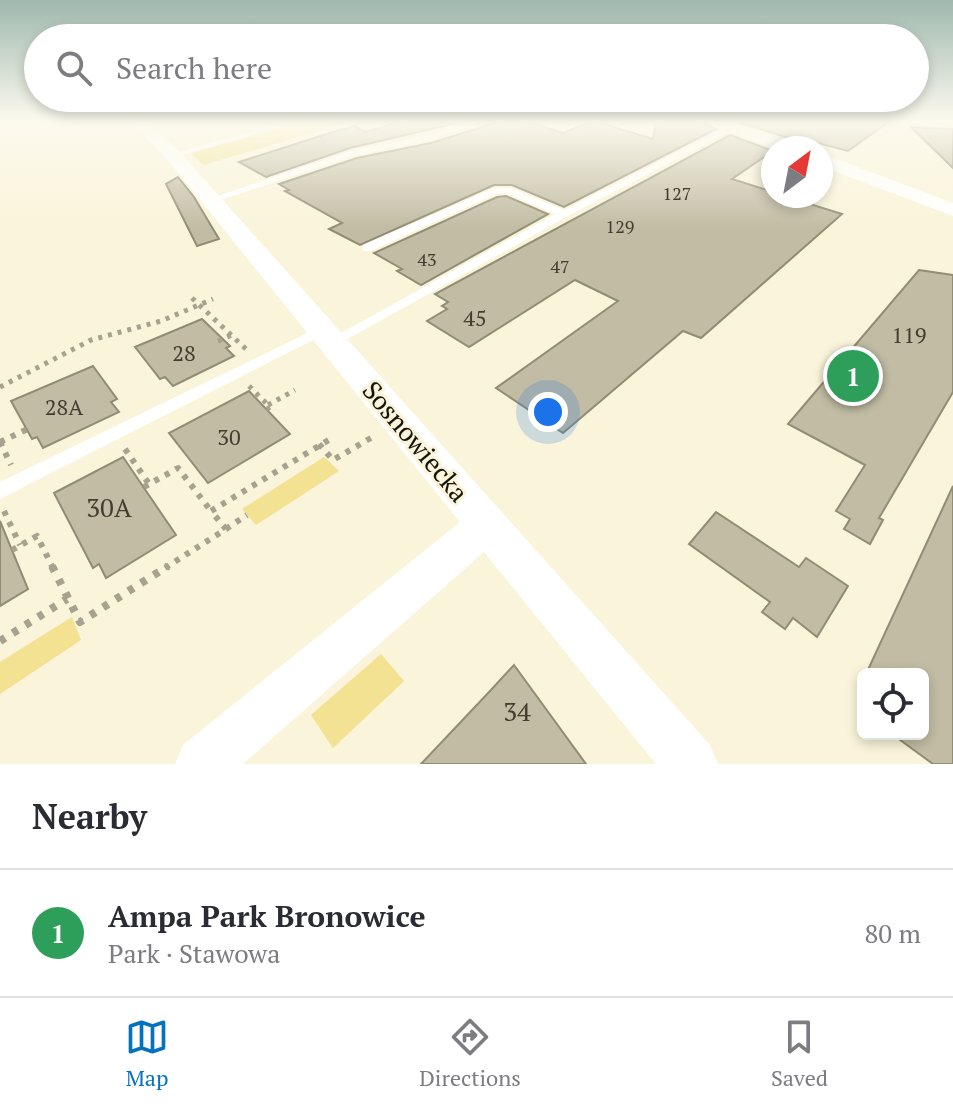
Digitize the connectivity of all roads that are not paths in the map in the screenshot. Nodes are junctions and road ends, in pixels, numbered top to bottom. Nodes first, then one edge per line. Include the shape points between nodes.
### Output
1 (174, 157) edge
2 (343, 157) edge
3 (676, 157) edge
4 (833, 164) edge
5 (211, 200) junction
6 (953, 210) edge
7 (564, 214) junction
8 (367, 248) dead end
9 (327, 336) junction
10 (0, 491) edge
11 (487, 524) junction
12 (202, 764) edge
13 (691, 764) edge

1 - 5 street, Sosnowiecka
2 - 5 lane
3 - 7 lane
4 - 6 street
5 - 9 street, Sosnowiecka
7 - 8 lane via 507,190 494,191
7 - 9 lane
9 - 10 lane
9 - 11 street, Sosnowiecka
11 - 12 street
11 - 13 street, Sosnowiecka

